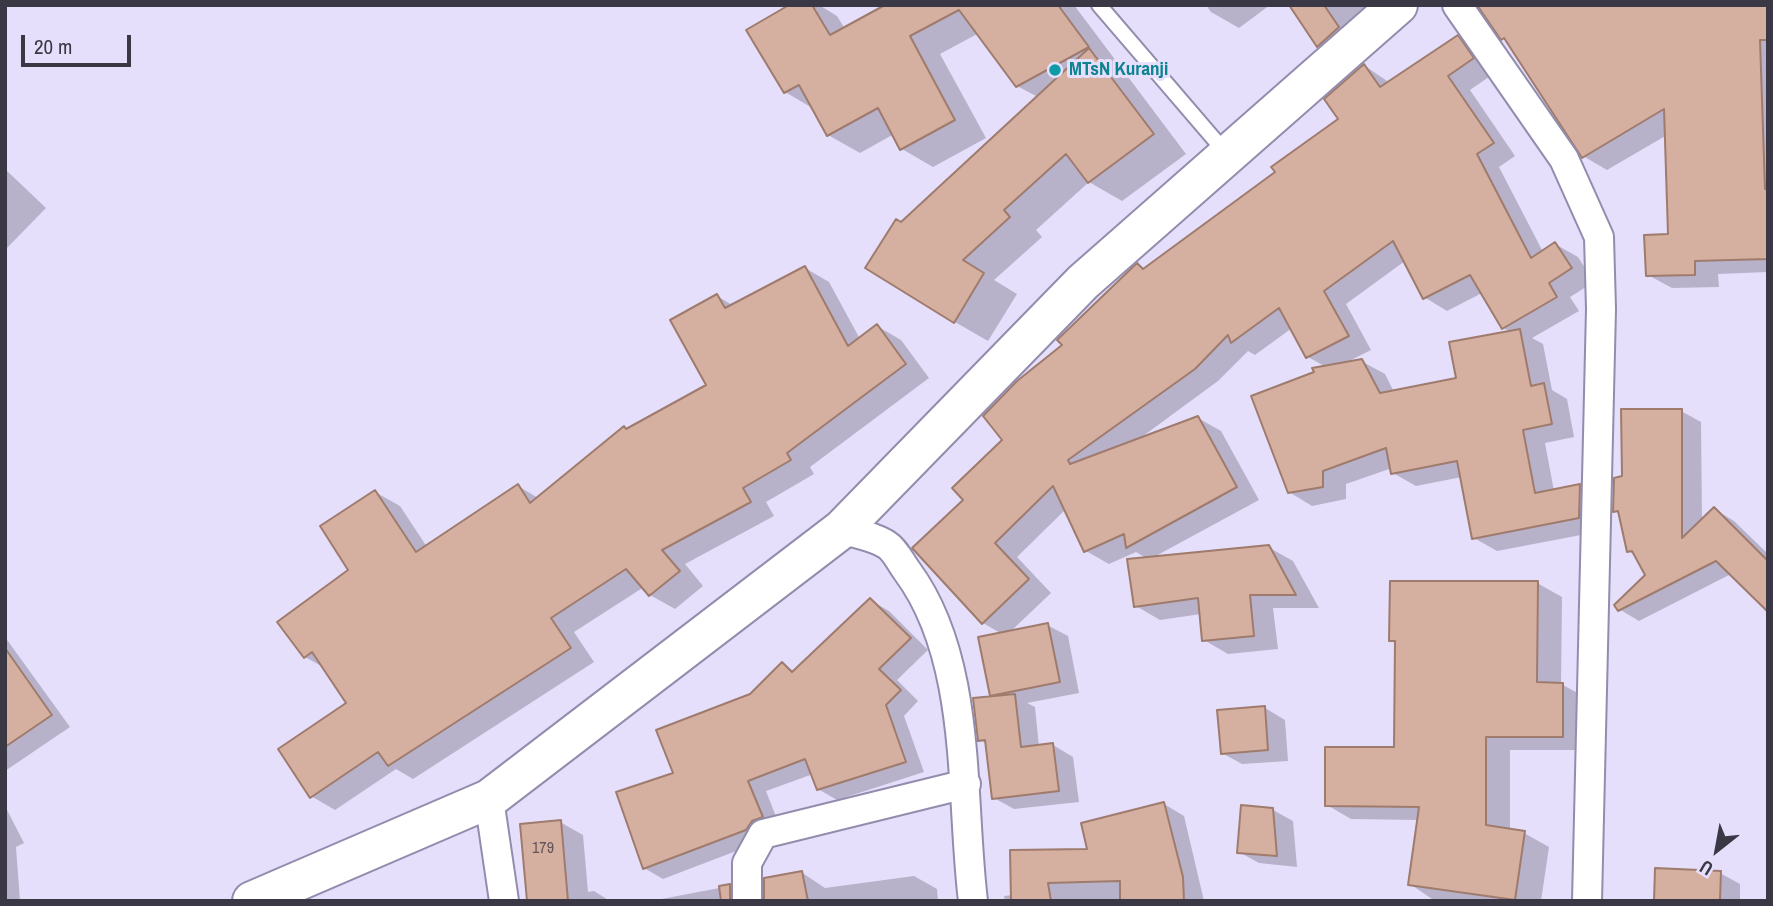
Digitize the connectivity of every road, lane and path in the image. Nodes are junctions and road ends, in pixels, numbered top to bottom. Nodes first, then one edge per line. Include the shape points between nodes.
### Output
1 (1099, 5) edge
2 (1398, 5) edge
3 (1457, 5) edge
4 (1228, 155) junction
5 (842, 529) junction
6 (966, 784) junction
7 (489, 799) junction
8 (252, 901) edge
9 (504, 901) edge
10 (747, 901) edge
11 (973, 901) edge
12 (1587, 901) edge

1 - 4 lane
2 - 4 street
3 - 12 street via 1564,159 1599,237
4 - 5 street via 1083,282
5 - 6 street via 888,545 920,588 942,640 964,743
5 - 7 street
6 - 10 street via 763,834 747,863
6 - 11 street
7 - 8 street
7 - 9 street

